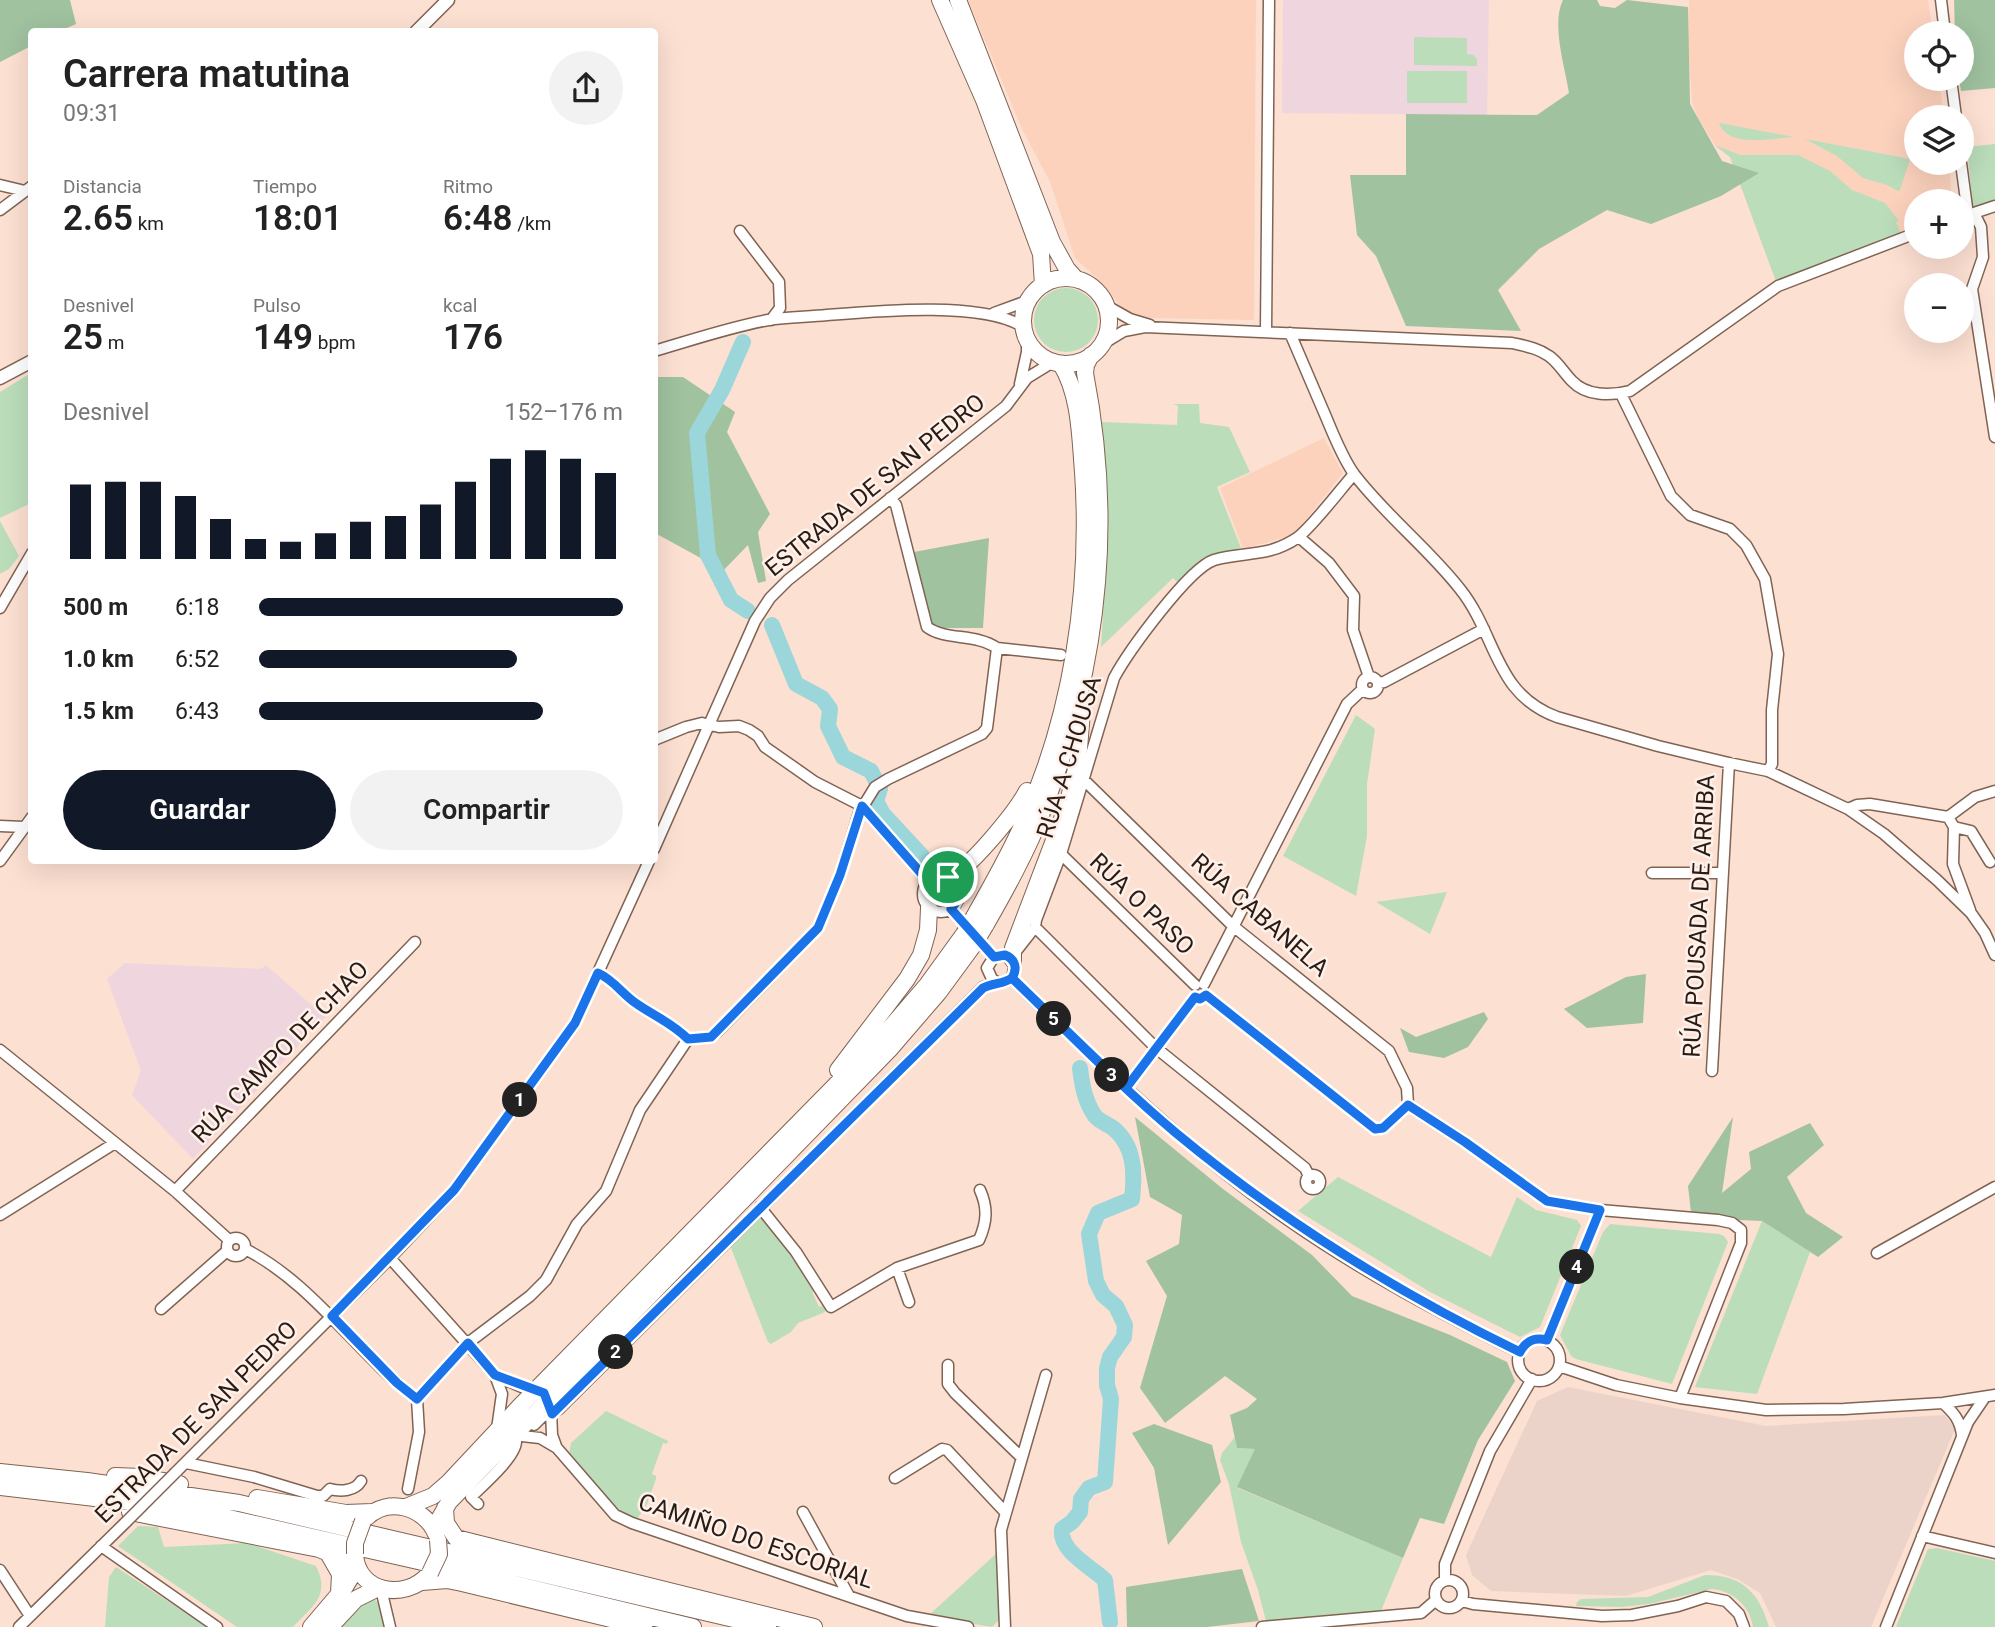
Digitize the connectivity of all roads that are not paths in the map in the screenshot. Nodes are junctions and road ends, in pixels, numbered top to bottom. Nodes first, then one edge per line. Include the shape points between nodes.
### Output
1 (448, 0) edge
2 (940, 0) edge
3 (958, 0) edge
4 (1269, 0) edge
5 (1941, 0) edge
6 (1944, 21) edge
7 (419, 28) edge
8 (0, 185) edge
9 (28, 189) edge
10 (1995, 206) edge
11 (0, 210) edge
12 (1974, 213) edge
13 (1974, 218) edge
14 (740, 231) dead end
15 (1904, 238) edge
16 (1075, 278) junction
17 (1042, 285) junction
18 (1027, 301) junction
19 (1107, 306) junction
20 (989, 314) junction
21 (771, 320) junction
22 (1159, 327) junction
23 (1266, 331) junction
24 (1025, 333) junction
25 (1290, 333) junction
26 (658, 350) edge
27 (1096, 350) junction
28 (28, 363) edge
29 (1057, 363) junction
30 (0, 378) edge
31 (1020, 384) junction
32 (1620, 394) junction
33 (1995, 437) edge
34 (1354, 474) junction
35 (890, 498) junction
36 (1299, 537) junction
37 (28, 560) edge
38 (0, 608) edge
39 (1484, 629) junction
40 (997, 649) junction
41 (1061, 655) dead end
42 (1374, 680) junction
43 (1082, 684) junction
44 (1058, 722) junction
45 (710, 724) junction
46 (658, 738) edge
47 (1729, 764) junction
48 (1768, 771) junction
49 (1084, 780) junction
50 (1995, 791) edge
51 (862, 806) junction
52 (1848, 809) junction
53 (28, 822) edge
54 (1951, 822) junction
55 (0, 826) edge
56 (24, 827) junction
57 (658, 840) edge
58 (1061, 854) junction
59 (0, 862) edge
60 (1990, 862) dead end
61 (648, 864) edge
62 (1653, 873) dead end
63 (1723, 873) junction
64 (948, 877) junction
65 (928, 881) junction
66 (929, 908) junction
67 (951, 909) junction
68 (1971, 913) junction
69 (980, 922) junction
70 (1035, 923) junction
71 (1233, 926) junction
72 (969, 938) junction
73 (415, 942) dead end
74 (1995, 956) edge
75 (994, 957) junction
76 (1013, 957) junction
77 (598, 973) junction
78 (1012, 978) junction
79 (997, 982) junction
80 (1200, 990) junction
81 (688, 1039) junction
82 (1156, 1048) junction
83 (0, 1050) edge
84 (1712, 1071) dead end
85 (1126, 1088) junction
86 (1408, 1105) junction
87 (788, 1134) junction
88 (116, 1143) junction
89 (1310, 1176) dead end
90 (1995, 1187) edge
91 (175, 1191) junction
92 (980, 1191) dead end
93 (760, 1207) junction
94 (1600, 1210) junction
95 (0, 1215) edge
96 (228, 1245) junction
97 (1877, 1253) dead end
98 (390, 1258) junction
99 (897, 1268) junction
100 (909, 1302) dead end
101 (161, 1309) dead end
102 (332, 1316) junction
103 (1547, 1340) junction
104 (468, 1343) junction
105 (1520, 1352) junction
106 (948, 1365) dead end
107 (1559, 1366) junction
108 (495, 1375) junction
109 (1046, 1375) dead end
110 (1532, 1379) junction
111 (1990, 1396) edge
112 (1680, 1398) junction
113 (417, 1399) junction
114 (1966, 1400) junction
115 (542, 1402) junction
116 (1942, 1403) junction
117 (501, 1407) junction
118 (1964, 1423) junction
119 (536, 1437) junction
120 (510, 1442) junction
121 (558, 1448) junction
122 (1021, 1457) junction
123 (186, 1463) junction
124 (0, 1467) edge
125 (0, 1472) edge
126 (894, 1478) dead end
127 (361, 1481) dead end
128 (0, 1489) edge
129 (408, 1489) dead end
130 (478, 1504) dead end
131 (406, 1507) junction
132 (445, 1508) junction
133 (803, 1512) dead end
134 (1006, 1513) junction
135 (367, 1516) junction
136 (1922, 1536) junction
137 (456, 1538) junction
138 (101, 1546) junction
139 (328, 1553) junction
140 (435, 1553) junction
141 (1995, 1553) edge
142 (356, 1561) junction
143 (0, 1570) edge
144 (1445, 1580) junction
145 (385, 1589) junction
146 (339, 1594) junction
147 (849, 1596) junction
148 (1436, 1600) junction
149 (1462, 1601) junction
150 (30, 1616) junction
151 (19, 1627) edge
152 (217, 1627) edge
153 (311, 1627) edge
154 (330, 1627) edge
155 (390, 1627) edge
156 (644, 1627) edge
157 (693, 1627) edge
158 (768, 1627) edge
159 (814, 1627) edge
160 (968, 1627) edge
161 (1005, 1627) edge
162 (1262, 1627) edge
163 (1744, 1627) edge
164 (1886, 1627) edge

1 - 7 main road
2 - 17 highway via 984,100 1041,254
3 - 16 highway via 1052,242
4 - 23 street
5 - 6 street
8 - 9 street
9 - 11 street
10 - 12 street
13 - 33 street via 1981,227 1983,257 1972,289
14 - 21 street via 779,282 780,308
15 - 32 street via 1778,286
16 - 17 highway
16 - 19 highway via 1093,287
17 - 18 highway
18 - 20 street
18 - 24 highway
19 - 22 street
19 - 27 highway via 1109,327
20 - 21 street via 875,311
20 - 24 street via 1014,321
21 - 26 street
22 - 23 street
22 - 27 street via 1125,331
23 - 25 street
24 - 29 highway via 1033,349
24 - 31 street via 1027,352
25 - 32 street via 1512,343 1551,357 1588,393
25 - 34 street
27 - 29 highway via 1074,363
27 - 43 highway via 1085,373 1096,450 1100,572
28 - 30 main road
29 - 31 street via 1041,368
29 - 44 highway via 1074,391 1086,513 1078,627
31 - 35 street, ESTRADA DE SAN PEDRO via 1006,406
32 - 48 street via 1671,496 1690,514 1730,528 1746,545 1765,579 1778,654
34 - 36 street, RÚA A CHOUSA
34 - 39 street via 1461,590
35 - 40 street via 896,505 927,627
35 - 45 street, ESTRADA DE SAN PEDRO via 770,598 748,636
36 - 42 street via 1329,564 1354,596 1353,630
36 - 49 street, RÚA A CHOUSA via 1273,551 1213,560 1192,575 1114,678
37 - 38 street
39 - 42 street via 1384,682
39 - 47 street via 1510,685 1541,712
40 - 41 street
40 - 51 street via 990,717 982,734 888,779 875,787
42 - 71 street via 1363,681 1363,689 1347,704
43 - 69 highway via 1038,822 1014,875
43 - 76 highway via 1078,761 1067,806
44 - 64 highway via 1016,810 961,871
44 - 69 highway via 1022,826
45 - 46 street via 686,727
45 - 51 street via 749,730 815,782
45 - 57 street, ESTRADA DE SAN PEDRO
47 - 48 street
47 - 63 street, RÚA POUSADA DE ARRIBA
48 - 52 street
49 - 58 street, RÚA A CHOUSA
49 - 71 street, RÚA CABANELA
50 - 54 street via 1975,797
51 - 65 street
51 - 81 street via 818,928 711,1037
52 - 54 street via 1870,804
52 - 68 street via 1884,834
53 - 56 street
54 - 60 street via 1971,831
54 - 68 street via 1953,864
55 - 56 street
56 - 59 street
58 - 70 street, RÚA A CHOUSA
58 - 80 street, RÚA O PASO
61 - 77 street, ESTRADA DE SAN PEDRO
62 - 63 street
63 - 84 street, RÚA POUSADA DE ARRIBA
64 - 65 street
64 - 67 street via 959,896
65 - 66 street via 922,894
66 - 67 street via 936,912
66 - 87 highway via 921,955 907,979
67 - 75 street
68 - 74 street
69 - 72 highway, bridge
70 - 76 street, RÚA A CHOUSA
70 - 82 street
71 - 80 street
71 - 86 street, RÚA CABANELA via 1389,1051 1409,1096
72 - 87 highway via 878,1042
72 - 115 highway via 939,992 889,1050
73 - 91 street, RÚA CAMPO DE CHAO
75 - 76 street
75 - 79 street via 988,968
76 - 78 street via 1016,969
77 - 81 street via 637,1004 674,1024
77 - 98 street, ESTRADA DE SAN PEDRO via 575,1023 454,1190
78 - 79 street
78 - 85 street
79 - 93 street via 983,988
80 - 82 street
80 - 86 street, RÚA O PASO via 1375,1129 1383,1128
81 - 104 street via 640,1110 606,1191 577,1224 545,1280
82 - 85 street
82 - 89 street
83 - 88 street
85 - 105 street via 1289,1221 1443,1315
86 - 94 street via 1547,1201
87 - 115 highway
88 - 91 street
88 - 95 street
90 - 97 street
91 - 96 street
92 - 99 street via 986,1203 979,1240
93 - 99 street via 831,1307
93 - 115 street
94 - 103 street
94 - 112 street via 1718,1220 1741,1230 1741,1243
96 - 101 street
96 - 102 street via 234,1237 240,1238 245,1249 263,1258
98 - 102 street, ESTRADA DE SAN PEDRO
98 - 104 street
99 - 100 street
102 - 113 street
102 - 123 street, ESTRADA DE SAN PEDRO
103 - 105 street via 1534,1339
103 - 107 street via 1556,1348
104 - 108 street
104 - 113 street
105 - 110 street via 1519,1365
106 - 122 street via 948,1384
107 - 110 street via 1549,1378
107 - 112 street via 1616,1385
108 - 115 street
108 - 117 street via 501,1386
109 - 122 street
110 - 144 street via 1490,1451 1445,1564
111 - 114 street
111 - 118 street
112 - 116 street via 1766,1410
113 - 129 street via 419,1432
114 - 116 street
114 - 118 street via 1958,1409
115 - 117 street via 511,1394
115 - 119 street via 547,1430
115 - 120 highway
115 - 121 street
116 - 118 street
117 - 120 street
118 - 136 street
119 - 120 street
119 - 120 street
119 - 121 street
120 - 130 street via 471,1497
120 - 131 highway via 433,1496
120 - 132 highway
121 - 147 street, CAMIÑO DO ESCORIAL via 615,1515
122 - 134 street
123 - 127 street via 317,1496 330,1489 347,1490
123 - 138 street, ESTRADA DE SAN PEDRO, bridge
124 - 135 highway via 142,1477
125 - 140 highway via 239,1503
126 - 134 street via 947,1450
128 - 139 highway
128 - 140 highway via 189,1509
131 - 135 highway via 388,1507
131 - 140 highway via 418,1513
132 - 137 highway via 446,1523
132 - 140 highway
133 - 147 street
134 - 161 street via 1001,1530
135 - 142 highway, bridge via 355,1543
136 - 141 street
136 - 164 street
137 - 140 highway
137 - 159 highway
138 - 150 street, ESTRADA DE SAN PEDRO
138 - 152 street
139 - 142 highway
139 - 146 highway via 340,1574
140 - 145 highway via 415,1587
140 - 156 highway via 454,1581
140 - 157 highway
140 - 158 highway
142 - 145 highway via 370,1582
142 - 146 highway
143 - 150 street
144 - 148 street via 1435,1589
144 - 149 street via 1461,1586
145 - 154 highway via 356,1599
145 - 155 street
146 - 153 highway
147 - 160 street, CAMIÑO DO ESCORIAL via 907,1616
148 - 149 street via 1448,1608
148 - 162 street via 1421,1613
149 - 163 street via 1602,1616 1632,1615 1706,1597 1726,1601
150 - 151 street, ESTRADA DE SAN PEDRO

